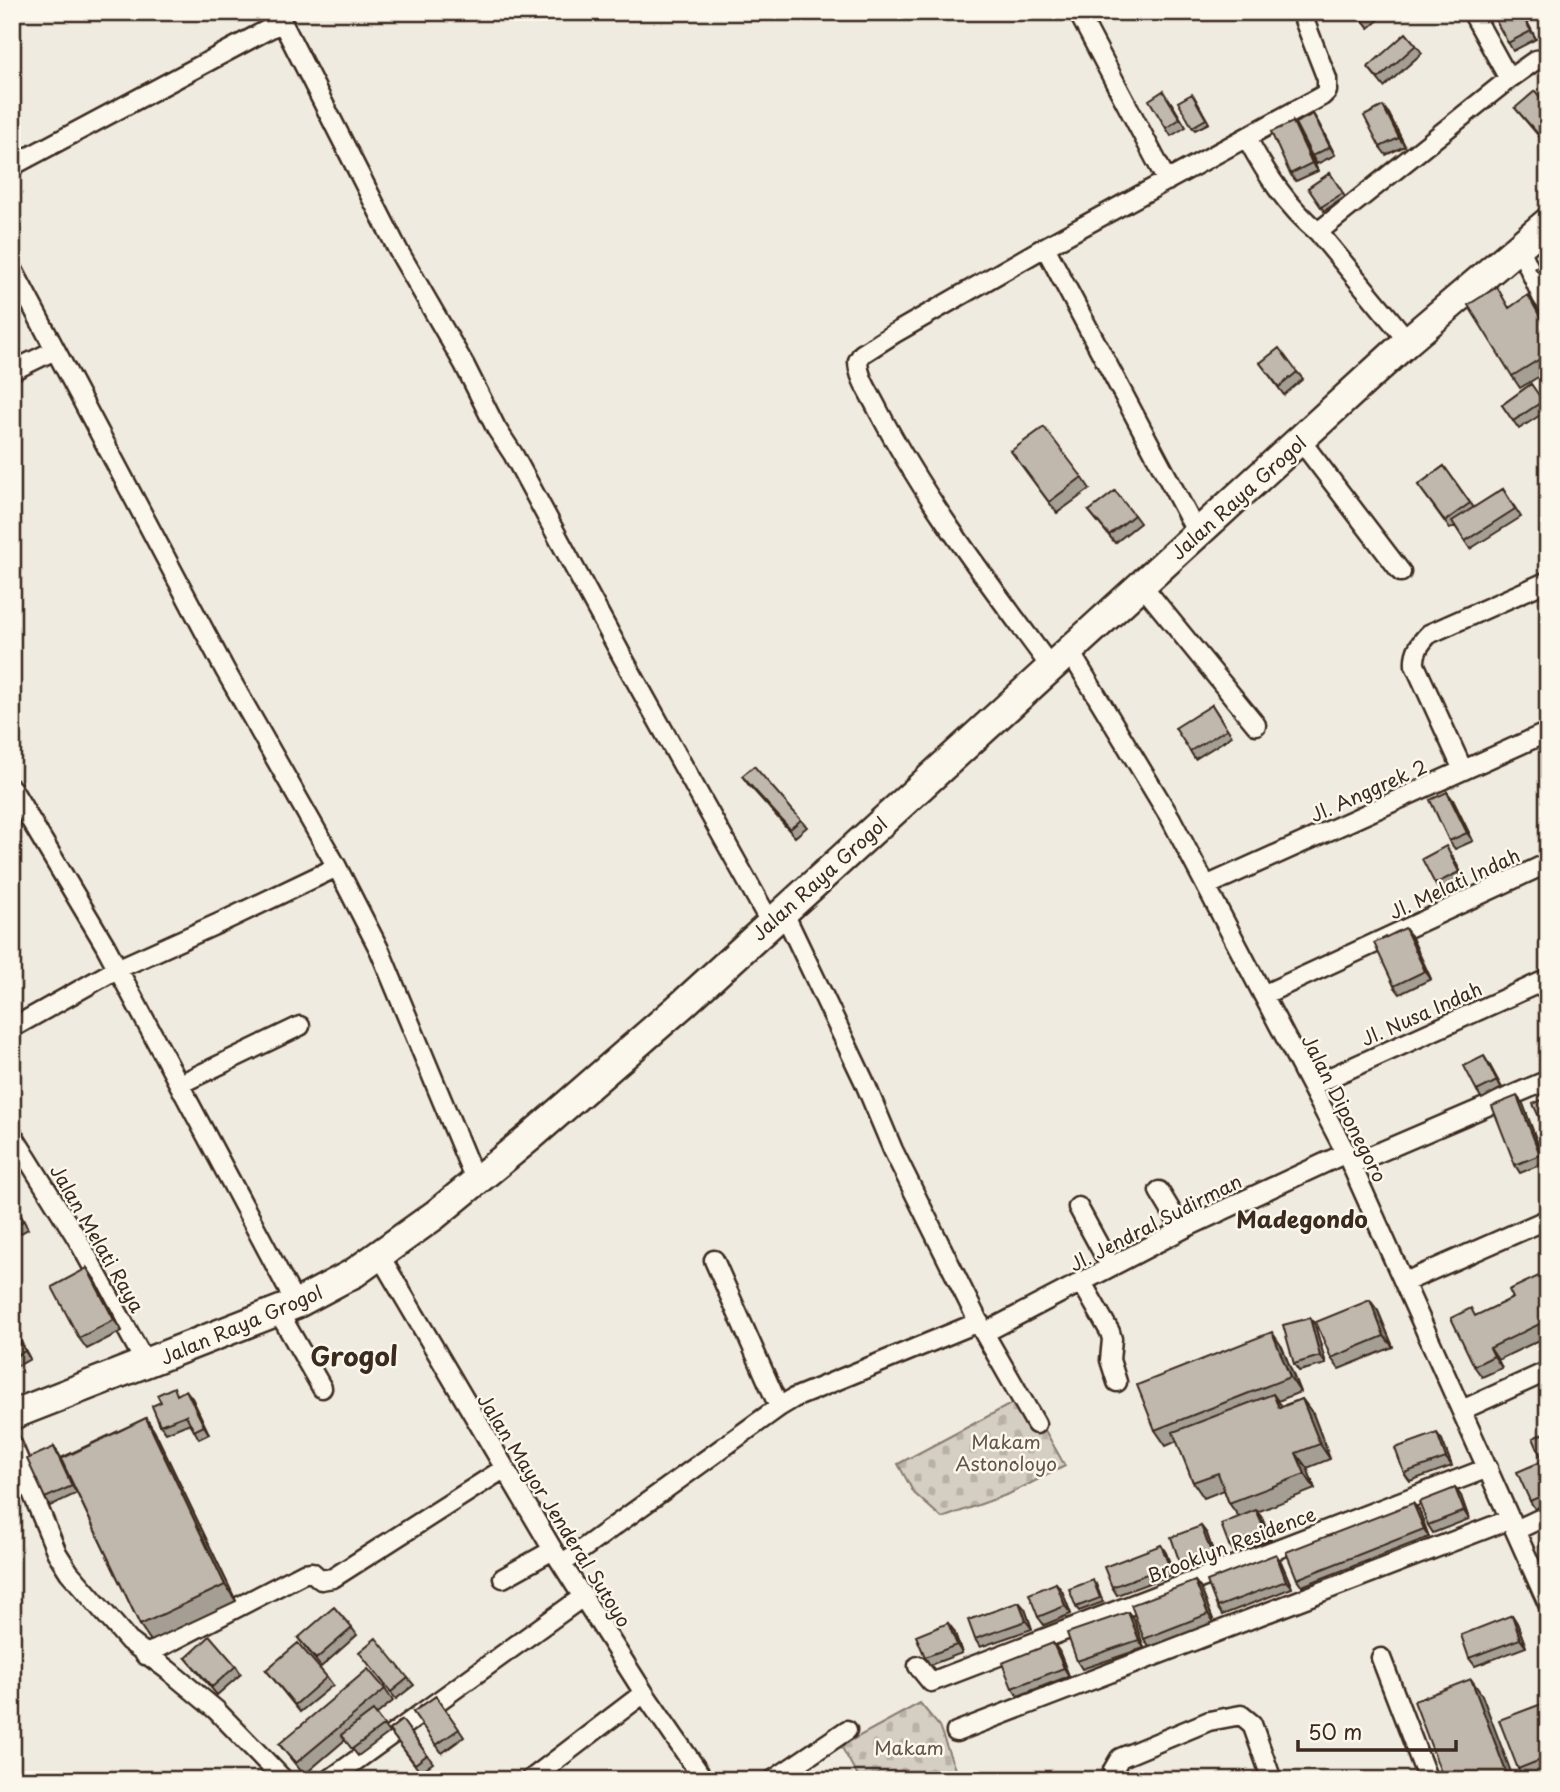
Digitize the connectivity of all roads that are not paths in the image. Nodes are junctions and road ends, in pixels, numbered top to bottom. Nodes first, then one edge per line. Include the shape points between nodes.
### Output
1 (1078, 12) edge
2 (1301, 12) edge
3 (1472, 12) edge
4 (280, 17) edge
5 (1548, 58) edge
6 (1509, 79) junction
7 (1247, 138) junction
8 (12, 166) edge
9 (1167, 181) junction
10 (1548, 222) edge
11 (1318, 232) junction
12 (1519, 246) junction
13 (1045, 247) junction
14 (12, 268) edge
15 (1548, 310) edge
16 (1408, 341) junction
17 (55, 350) junction
18 (12, 371) edge
19 (1301, 441) junction
20 (1197, 533) junction
21 (1401, 572) dead end
22 (1548, 581) edge
23 (1141, 584) junction
24 (1060, 658) junction
25 (1256, 725) dead end
26 (1548, 732) edge
27 (1464, 770) junction
28 (12, 789) edge
29 (1548, 863) edge
30 (337, 867) junction
31 (1206, 886) junction
32 (776, 917) junction
33 (117, 968) junction
34 (1548, 979) edge
35 (1263, 995) junction
36 (300, 1026) dead end
37 (12, 1028) edge
38 (1548, 1080) edge
39 (180, 1084) junction
40 (1311, 1086) junction
41 (12, 1134) edge
42 (1349, 1158) junction
43 (476, 1182) junction
44 (1159, 1191) dead end
45 (1078, 1207) dead end
46 (1548, 1219) edge
47 (1182, 1229) junction
48 (380, 1256) junction
49 (714, 1260) dead end
50 (1110, 1266) junction
51 (1081, 1281) junction
52 (1405, 1282) junction
53 (287, 1308) junction
54 (981, 1327) junction
55 (146, 1364) junction
56 (1548, 1371) edge
57 (1116, 1382) dead end
58 (322, 1388) dead end
59 (779, 1407) junction
60 (1462, 1410) junction
61 (12, 1415) edge
62 (1036, 1424) dead end
63 (12, 1444) edge
64 (505, 1468) junction
65 (1488, 1468) junction
66 (1548, 1515) edge
67 (1513, 1524) junction
68 (558, 1556) junction
69 (503, 1578) dead end
70 (584, 1596) junction
71 (1548, 1604) edge
72 (145, 1654) junction
73 (1381, 1658) dead end
74 (918, 1666) dead end
75 (644, 1693) junction
76 (846, 1730) dead end
77 (956, 1732) dead end
78 (284, 1780) edge
79 (329, 1780) edge
80 (530, 1780) edge
81 (704, 1780) edge
82 (773, 1780) edge
83 (1114, 1780) edge
84 (1272, 1780) edge
85 (1428, 1780) edge

1 - 9 street
2 - 7 street via 1327,79 1327,91
3 - 6 street
4 - 8 street
4 - 32 street via 398,250 616,646
5 - 6 street via 1536,60
6 - 11 street
7 - 9 street
7 - 11 street via 1282,197
9 - 13 street
10 - 12 main road, Jalan Raya Grogol
11 - 16 street
12 - 15 street
12 - 16 main road, Jalan Raya Grogol
13 - 20 street
13 - 24 street, Jalan Diponegoro via 871,348 862,354 858,368 901,453 951,533
14 - 17 street
16 - 19 main road, Jalan Raya Grogol
17 - 18 street
17 - 30 street via 225,670
19 - 20 main road, Jalan Raya Grogol
19 - 21 street
20 - 23 main road, Jalan Raya Grogol
22 - 27 street via 1429,634 1416,652 1415,665
23 - 24 main road, Jalan Raya Grogol
23 - 25 street
24 - 31 street, Jalan Diponegoro via 1149,779
24 - 32 main road, Jalan Raya Grogol
26 - 27 street, Jl. Anggrek 2
27 - 31 street, Jl. Anggrek 2
28 - 33 street
29 - 35 street, Jl. Melati Indah
30 - 33 street
30 - 43 street via 380,951
31 - 35 street, Jalan Diponegoro
32 - 43 main road, Jalan Raya Grogol
32 - 54 street via 864,1081
33 - 37 street
33 - 39 street
34 - 40 street, Jl. Nusa Indah
35 - 40 street, Jalan Diponegoro
36 - 39 street
38 - 42 street, Jl. Jendral Sudirman
39 - 53 street
40 - 42 street, Jalan Diponegoro
41 - 55 street, Jalan Melati Raya via 78,1240
42 - 47 street, Jl. Jendral Sudirman
42 - 52 street, Jalan Diponegoro
43 - 48 main road, Jalan Raya Grogol
44 - 47 street
45 - 50 street
46 - 52 street
47 - 50 street, Jl. Jendral Sudirman
48 - 53 main road, Jalan Raya Grogol
48 - 64 street, Jalan Mayor Jenderal Sutoyo
49 - 59 street
50 - 51 street, Jl. Jendral Sudirman
51 - 54 street, Jl. Jendral Sudirman
51 - 57 street via 1110,1332
52 - 60 street, Jalan Diponegoro
53 - 55 main road, Jalan Raya Grogol
53 - 58 street
54 - 59 street, Jl. Jendral Sudirman
54 - 62 street
55 - 61 main road, Jalan Raya Grogol
56 - 60 street
59 - 68 street, Jl. Jendral Sudirman
60 - 65 street, Jalan Diponegoro
63 - 72 street via 69,1572 121,1634
64 - 68 street, Jalan Mayor Jenderal Sutoyo
64 - 72 street via 333,1578 321,1580 312,1572 304,1573
65 - 67 street, Jalan Diponegoro
65 - 74 street, Brooklyn Residence via 931,1682
66 - 67 street
67 - 71 street, Jalan Diponegoro
67 - 77 street
68 - 69 street, Jl. Jendral Sudirman
68 - 70 street, Jalan Mayor Jenderal Sutoyo
70 - 75 street, Jalan Mayor Jenderal Sutoyo
70 - 79 street
72 - 78 street via 216,1710
73 - 85 street
75 - 80 street
75 - 81 street, Jalan Mayor Jenderal Sutoyo
76 - 82 street
83 - 84 street via 1113,1770 1120,1758 1209,1721 1241,1714 1252,1724

